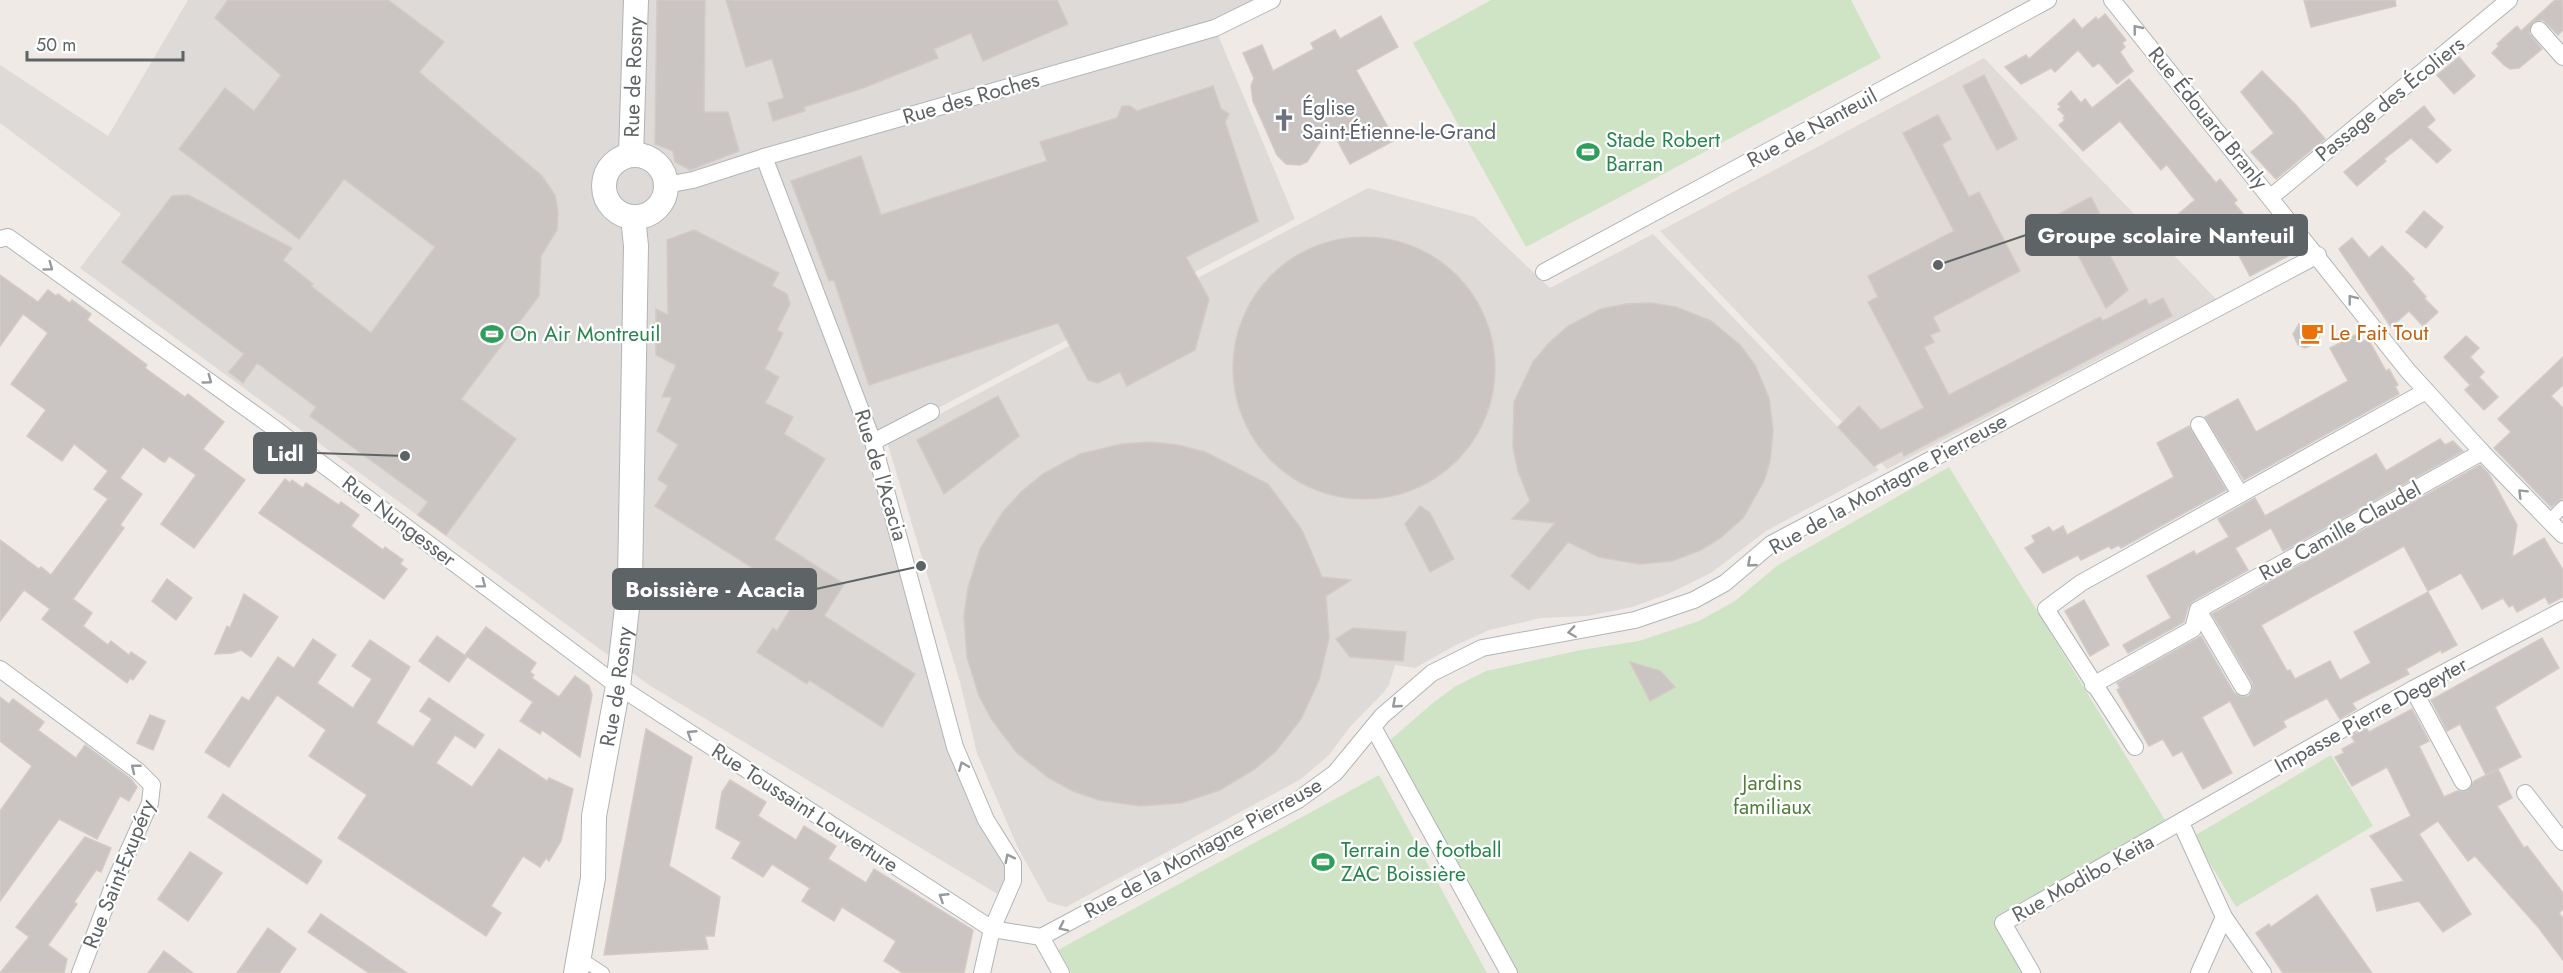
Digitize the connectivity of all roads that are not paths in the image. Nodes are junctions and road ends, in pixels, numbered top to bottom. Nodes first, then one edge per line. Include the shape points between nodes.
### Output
1 (636, 0) edge
2 (1272, 0) edge
3 (2048, 0) edge
4 (2112, 0) edge
5 (2509, 0) edge
6 (2538, 30) dead end
7 (2563, 57) edge
8 (631, 155) junction
9 (764, 157) junction
10 (666, 186) junction
11 (2271, 197) junction
12 (633, 217) junction
13 (0, 239) edge
14 (2318, 255) junction
15 (1544, 272) dead end
16 (2426, 391) junction
17 (931, 412) dead end
18 (2199, 425) dead end
19 (873, 442) junction
20 (2482, 452) junction
21 (2240, 494) junction
22 (2563, 507) edge
23 (2550, 520) junction
24 (2563, 535) edge
25 (2198, 610) junction
26 (2563, 610) edge
27 (0, 669) edge
28 (2093, 685) junction
29 (618, 686) junction
30 (2243, 687) dead end
31 (2413, 689) junction
32 (1373, 727) junction
33 (2135, 747) dead end
34 (2463, 782) dead end
35 (2525, 793) dead end
36 (2181, 823) junction
37 (2563, 843) edge
38 (2224, 916) junction
39 (992, 929) junction
40 (1041, 937) junction
41 (578, 966) edge
42 (80, 973) edge
43 (603, 973) edge
44 (982, 973) edge
45 (1061, 973) edge
46 (1509, 973) edge
47 (2032, 973) edge
48 (2199, 973) edge
49 (2262, 973) edge

1 - 8 main road, Rue de Rosny
2 - 9 street, Rue des Roches via 1215,28
3 - 15 street, Rue de Nanteuil
11 -> 4 street, Rue Édouard Branly
5 - 11 street, Passage des Écoliers
6 - 7 street
8 - 10 main road, Rue de Rosny via 651,159 664,175
8 - 12 main road, Rue de Rosny via 621,158 607,172 604,192 614,210
9 - 10 street, Rue des Roches
9 - 19 street, Rue de l'Acacia
10 - 12 main road via 652,212
11 - 14 street, Rue Édouard Branly
12 - 29 main road, Rue de Rosny via 636,246 630,582
13 -> 29 street, Rue Nungesser via 8,237 274,428
16 -> 14 street, Rue Édouard Branly
14 -> 32 street, Rue de la Montagne Pierreuse via 1771,544 1734,577 1694,600 1635,620 1482,648 1432,673
16 - 20 street, Rue Édouard Branly
16 - 21 street
17 - 19 street
18 - 21 street
39 -> 19 street, Rue de l'Acacia via 1013,881 1013,863 986,820 955,747
23 -> 20 street, Rue Édouard Branly
20 - 25 street, Rue Camille Claudel
21 - 28 street via 2081,583 2046,609
22 - 23 street
23 - 24 street, Rue Édouard Branly
25 - 28 street via 2193,629
25 - 30 street
26 - 31 street, Impasse Pierre Degeyter
42 -> 27 street, Rue Saint-Exupéry via 150,803 152,785
28 - 33 street
39 -> 29 street, Rue Toussaint Louverture
29 - 41 main road, Rue de Rosny via 594,816 593,878
31 - 34 street
31 - 36 street, Impasse Pierre Degeyter
32 -> 40 street, Rue de la Montagne Pierreuse via 1335,773 1298,800
32 - 46 street
35 - 37 street
36 - 38 street
36 - 47 street, Rue Modibo Keita via 2003,923
38 - 48 street
38 - 49 street
39 - 40 street
39 - 44 street, Rue de l'Acacia
40 - 45 street
41 - 43 street

